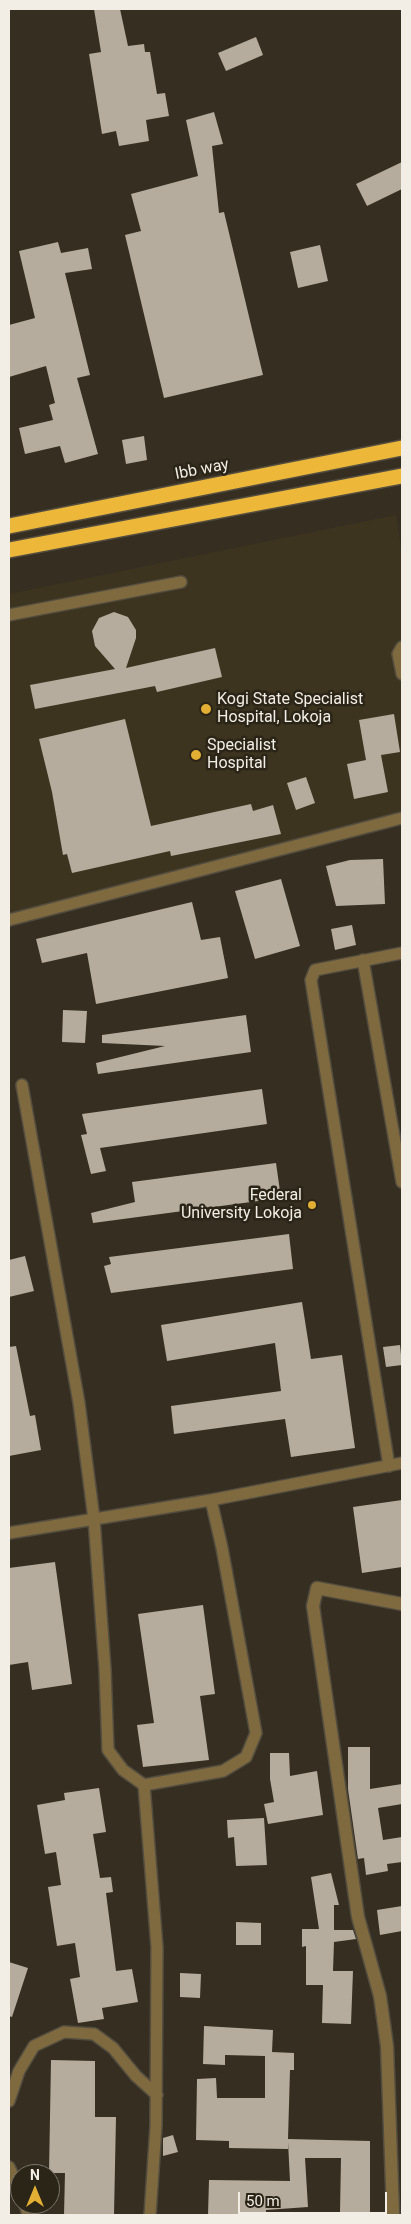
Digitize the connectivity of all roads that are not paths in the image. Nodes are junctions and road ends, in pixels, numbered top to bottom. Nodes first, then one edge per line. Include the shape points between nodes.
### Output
1 (402, 448) edge
2 (402, 476) edge
3 (9, 526) edge
4 (9, 550) edge
5 (182, 582) dead end
6 (9, 615) edge
7 (402, 647) edge
8 (402, 674) edge
9 (402, 818) edge
10 (9, 920) edge
11 (402, 953) edge
12 (363, 960) junction
13 (22, 1085) dead end
14 (402, 1182) edge
15 (402, 1463) edge
16 (389, 1466) junction
17 (210, 1500) junction
18 (94, 1519) junction
19 (9, 1533) edge
20 (402, 1604) edge
21 (144, 1785) junction
22 (157, 2095) junction
23 (9, 2101) edge
24 (393, 2213) dead end
25 (150, 2215) edge

1 - 3 highway, Ibb way
2 - 4 highway
5 - 6 lane
7 - 8 lane via 398,654
9 - 10 lane
11 - 12 lane
12 - 14 lane
12 - 16 lane via 315,970 311,980
13 - 18 lane via 79,1404
15 - 16 lane
16 - 17 lane
17 - 18 lane
17 - 21 lane via 256,1733 246,1757 223,1772
18 - 19 lane
18 - 21 lane via 108,1750 123,1770
20 - 24 street via 317,1588 313,1606 358,1917 380,1996 387,2055
21 - 22 lane via 157,1947
22 - 23 lane via 136,2076 114,2048 94,2034 64,2032 34,2046 19,2071
22 - 25 lane

